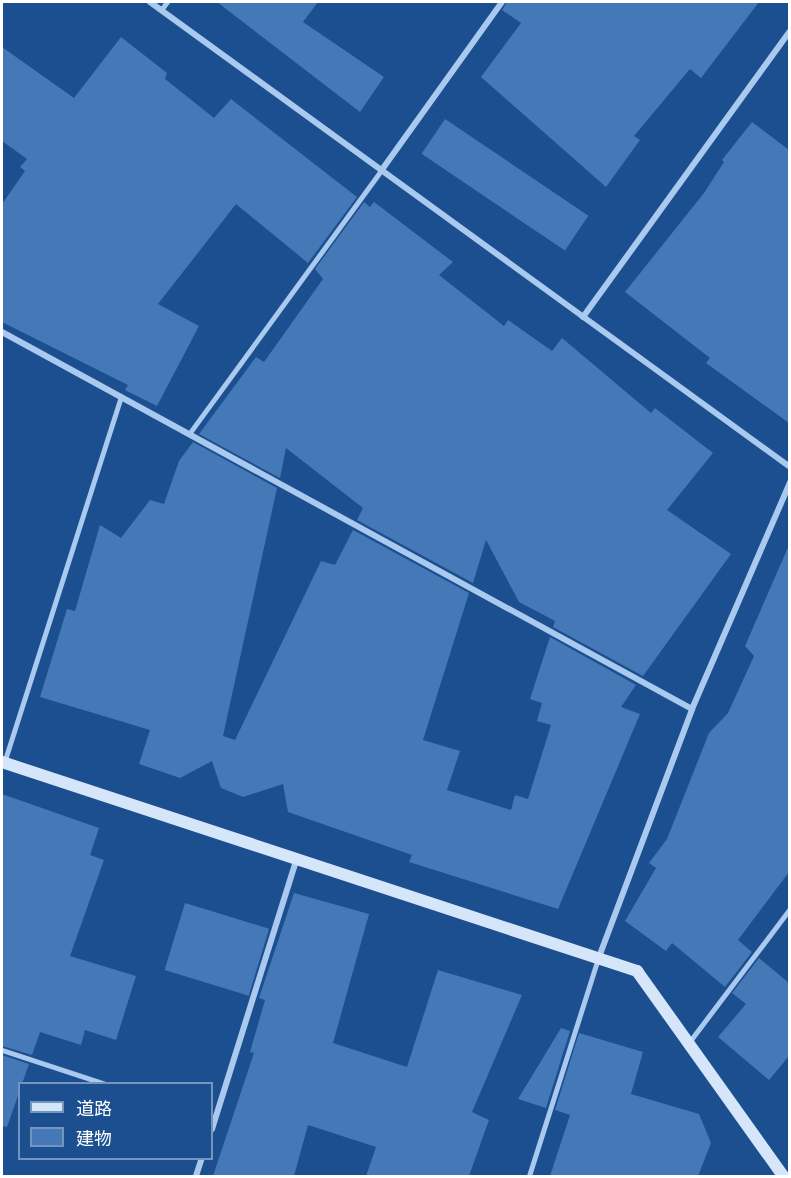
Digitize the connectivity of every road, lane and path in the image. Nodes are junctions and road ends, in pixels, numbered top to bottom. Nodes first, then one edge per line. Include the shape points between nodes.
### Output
1 (150, 2) edge
2 (167, 2) edge
3 (502, 2) edge
4 (161, 10) junction
5 (789, 31) edge
6 (381, 171) junction
7 (583, 317) junction
8 (2, 332) edge
9 (121, 397) junction
10 (189, 434) junction
11 (789, 467) edge
12 (789, 482) edge
13 (692, 709) junction
14 (3, 762) edge
15 (297, 857) junction
16 (789, 909) edge
17 (598, 957) junction
18 (689, 1044) junction
19 (2, 1050) edge
20 (103, 1082) edge
21 (213, 1118) edge
22 (201, 1160) edge
23 (196, 1176) edge
24 (529, 1176) edge
25 (783, 1176) edge

1 - 4 street
2 - 4 lane
3 - 6 street
4 - 6 street
5 - 7 street
6 - 7 street
6 - 10 lane
7 - 11 street
8 - 9 street
9 - 10 street
9 - 14 lane
10 - 13 street
12 - 13 street
13 - 17 street
14 - 15 street
15 - 17 street
15 - 21 street
16 - 18 lane
17 - 18 street via 637,971
17 - 24 lane
18 - 25 street
19 - 20 lane
22 - 23 street

